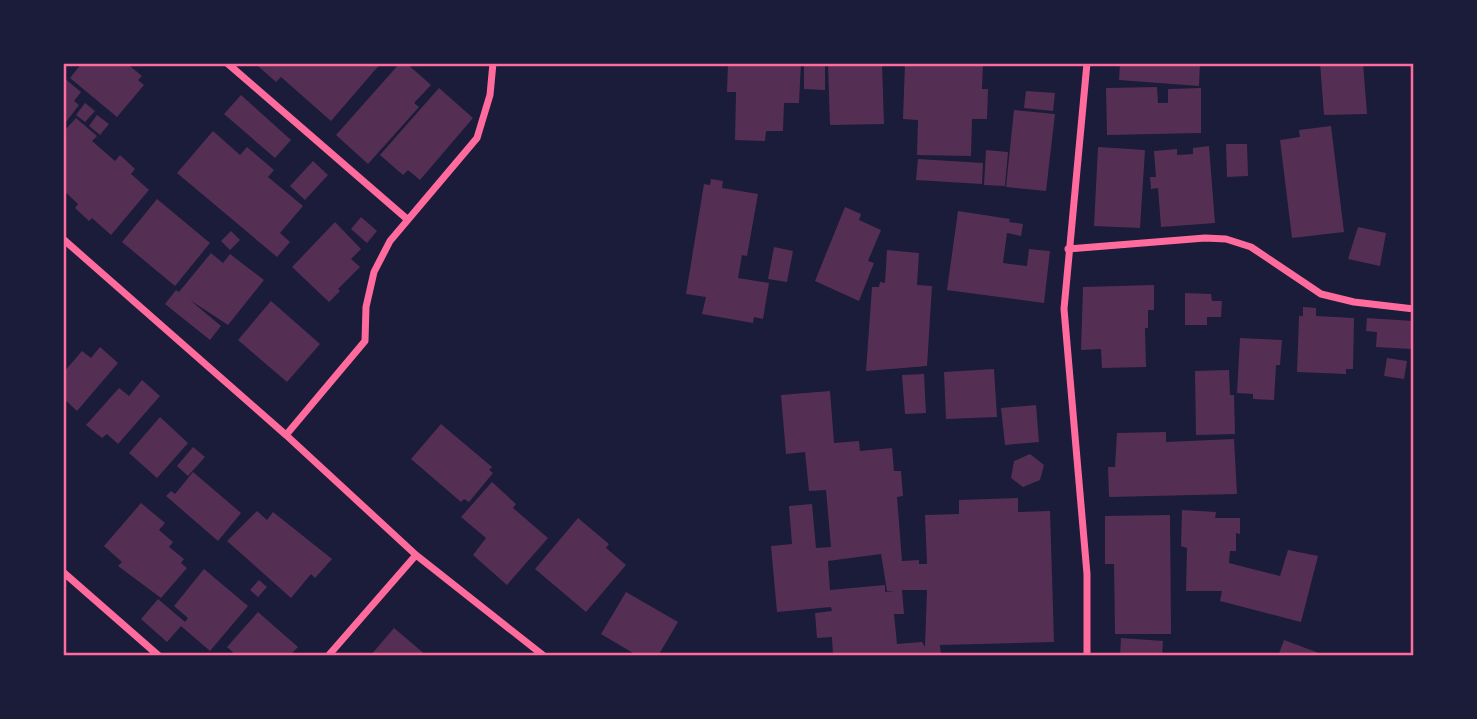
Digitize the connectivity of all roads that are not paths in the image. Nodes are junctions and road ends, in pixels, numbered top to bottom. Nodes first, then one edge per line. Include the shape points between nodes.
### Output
1 (227, 63) edge
2 (493, 63) edge
3 (1087, 63) edge
4 (407, 219) junction
5 (63, 239) edge
6 (1069, 249) junction
7 (1414, 309) edge
8 (286, 435) junction
9 (416, 555) junction
10 (63, 572) edge
11 (159, 656) edge
12 (328, 656) edge
13 (544, 656) edge
14 (1087, 656) edge

1 - 4 street
2 - 4 street via 490,95 477,138
3 - 6 street
4 - 8 street via 374,272 365,341
5 - 8 street
6 - 7 street via 1226,239 1251,247 1321,294
6 - 14 street via 1063,309 1087,574
8 - 9 street
9 - 12 street
9 - 13 street
10 - 11 street

